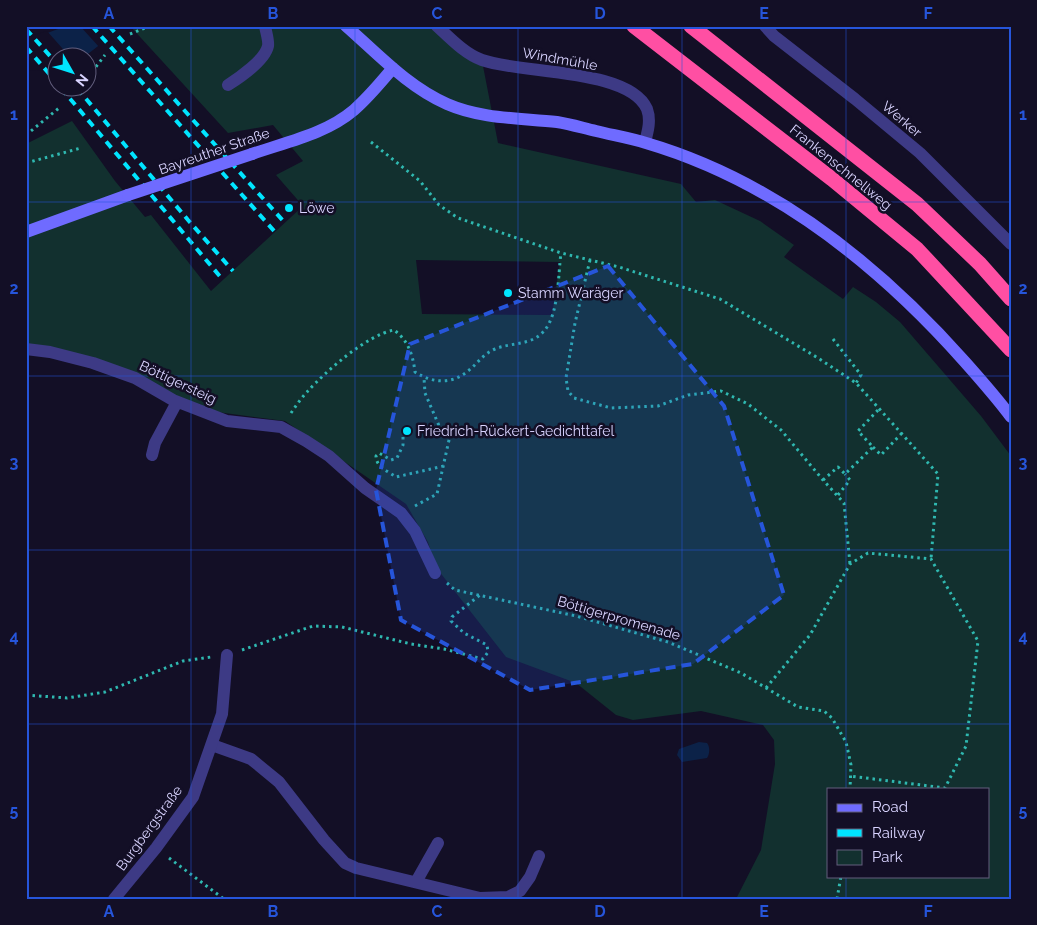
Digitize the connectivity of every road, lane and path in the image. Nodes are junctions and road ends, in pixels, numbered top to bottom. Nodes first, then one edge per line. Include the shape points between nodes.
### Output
1 (150, 26) edge
2 (266, 26) edge
3 (346, 26) edge
4 (436, 26) edge
5 (634, 26) edge
6 (691, 26) edge
7 (765, 26) edge
8 (130, 34) dead end
9 (105, 55) dead end
10 (98, 64) edge
11 (393, 68) junction
12 (228, 85) dead end
13 (59, 108) dead end
14 (26, 135) edge
15 (370, 142) dead end
16 (645, 142) junction
17 (81, 148) dead end
18 (26, 163) edge
19 (26, 232) edge
20 (1011, 244) edge
21 (561, 253) junction
22 (590, 260) junction
23 (1011, 299) edge
24 (832, 339) dead end
25 (26, 349) edge
26 (1011, 350) edge
27 (424, 378) junction
28 (856, 383) junction
29 (177, 402) junction
30 (880, 408) junction
31 (1011, 417) edge
32 (281, 427) junction
33 (902, 433) junction
34 (404, 437) dead end
35 (873, 447) junction
36 (152, 455) dead end
37 (444, 466) junction
38 (844, 474) junction
39 (823, 480) junction
40 (838, 495) junction
41 (402, 513) junction
42 (932, 559) junction
43 (850, 564) junction
44 (435, 573) joint
45 (480, 594) junction
46 (444, 649) dead end
47 (227, 654) dead end
48 (766, 688) junction
49 (212, 745) junction
50 (850, 776) junction
51 (850, 788) edge
52 (938, 788) edge
53 (945, 788) edge
54 (438, 843) dead end
55 (156, 848) junction
56 (539, 856) dead end
57 (841, 878) edge
58 (416, 882) junction
59 (114, 899) edge
60 (224, 899) edge
61 (837, 899) edge

1 - 8 path
2 - 12 street via 268,46 264,54
3 - 11 main road
4 - 16 street, Windmühle via 463,50 482,60 577,75 625,88 642,101 647,110 649,125
5 - 26 highway, Frankenschnellweg via 917,249
6 - 23 highway, Frankenschnellweg via 917,204 980,264
7 - 20 street, Werker via 920,153
9 - 10 path
11 - 16 main road via 431,96 464,111 559,122
11 - 19 main road, Bayreuther Straße, bridge via 353,111 319,131
13 - 14 path
15 - 21 path via 420,180 448,213
16 - 31 main road via 679,153 748,185 814,224 874,271 935,328
17 - 18 path
21 - 22 path
21 - 27 path via 553,316 545,331 534,340 495,349 458,377 440,382
22 - 28 path via 720,299
22 - 39 path via 566,378 568,391 574,398 611,408 658,406 688,395 721,391 748,404 780,430
24 - 28 path via 861,374
25 - 29 street, Böttigersteig via 101,366 134,378
27 - 32 path via 415,372 410,348 402,336 394,330 384,332 347,355 308,391
27 - 37 path via 425,393 440,428 452,431
28 - 30 path
29 - 32 street, Böttigersteig via 227,421
29 - 36 street
30 - 33 path
30 - 35 path via 858,431
32 - 41 street, Böttigersteig via 330,456 365,488
33 - 35 path via 881,455
33 - 42 path via 938,474
34 - 37 path via 397,458 391,460 379,453 376,456 384,470 396,477
35 - 38 path
37 - 41 path via 437,494
38 - 39 path via 838,467
38 - 40 path via 850,480
39 - 40 path
40 - 43 path via 844,503
41 - 44 street, Böttigersteig via 415,531
42 - 43 path via 868,553
42 - 53 path via 978,641 966,746
43 - 48 path via 810,635
44 - 45 path, Böttigerpromenade via 455,590
45 - 46 path via 451,621 464,633 487,645 488,652 483,659
45 - 48 path, Böttigerpromenade via 668,642 742,673
47 - 49 street, Burgbergstraße via 222,714
48 - 50 path, Böttigerpromenade via 798,707 829,714 846,742
49 - 55 street, Burgbergstraße via 193,797
49 - 58 street via 251,759 279,782 345,863
50 - 51 path, Böttigerpromenade
50 - 52 path
54 - 58 street
55 - 59 street, Burgbergstraße
55 - 60 path
56 - 58 street via 520,891 508,897 480,898
57 - 61 path

